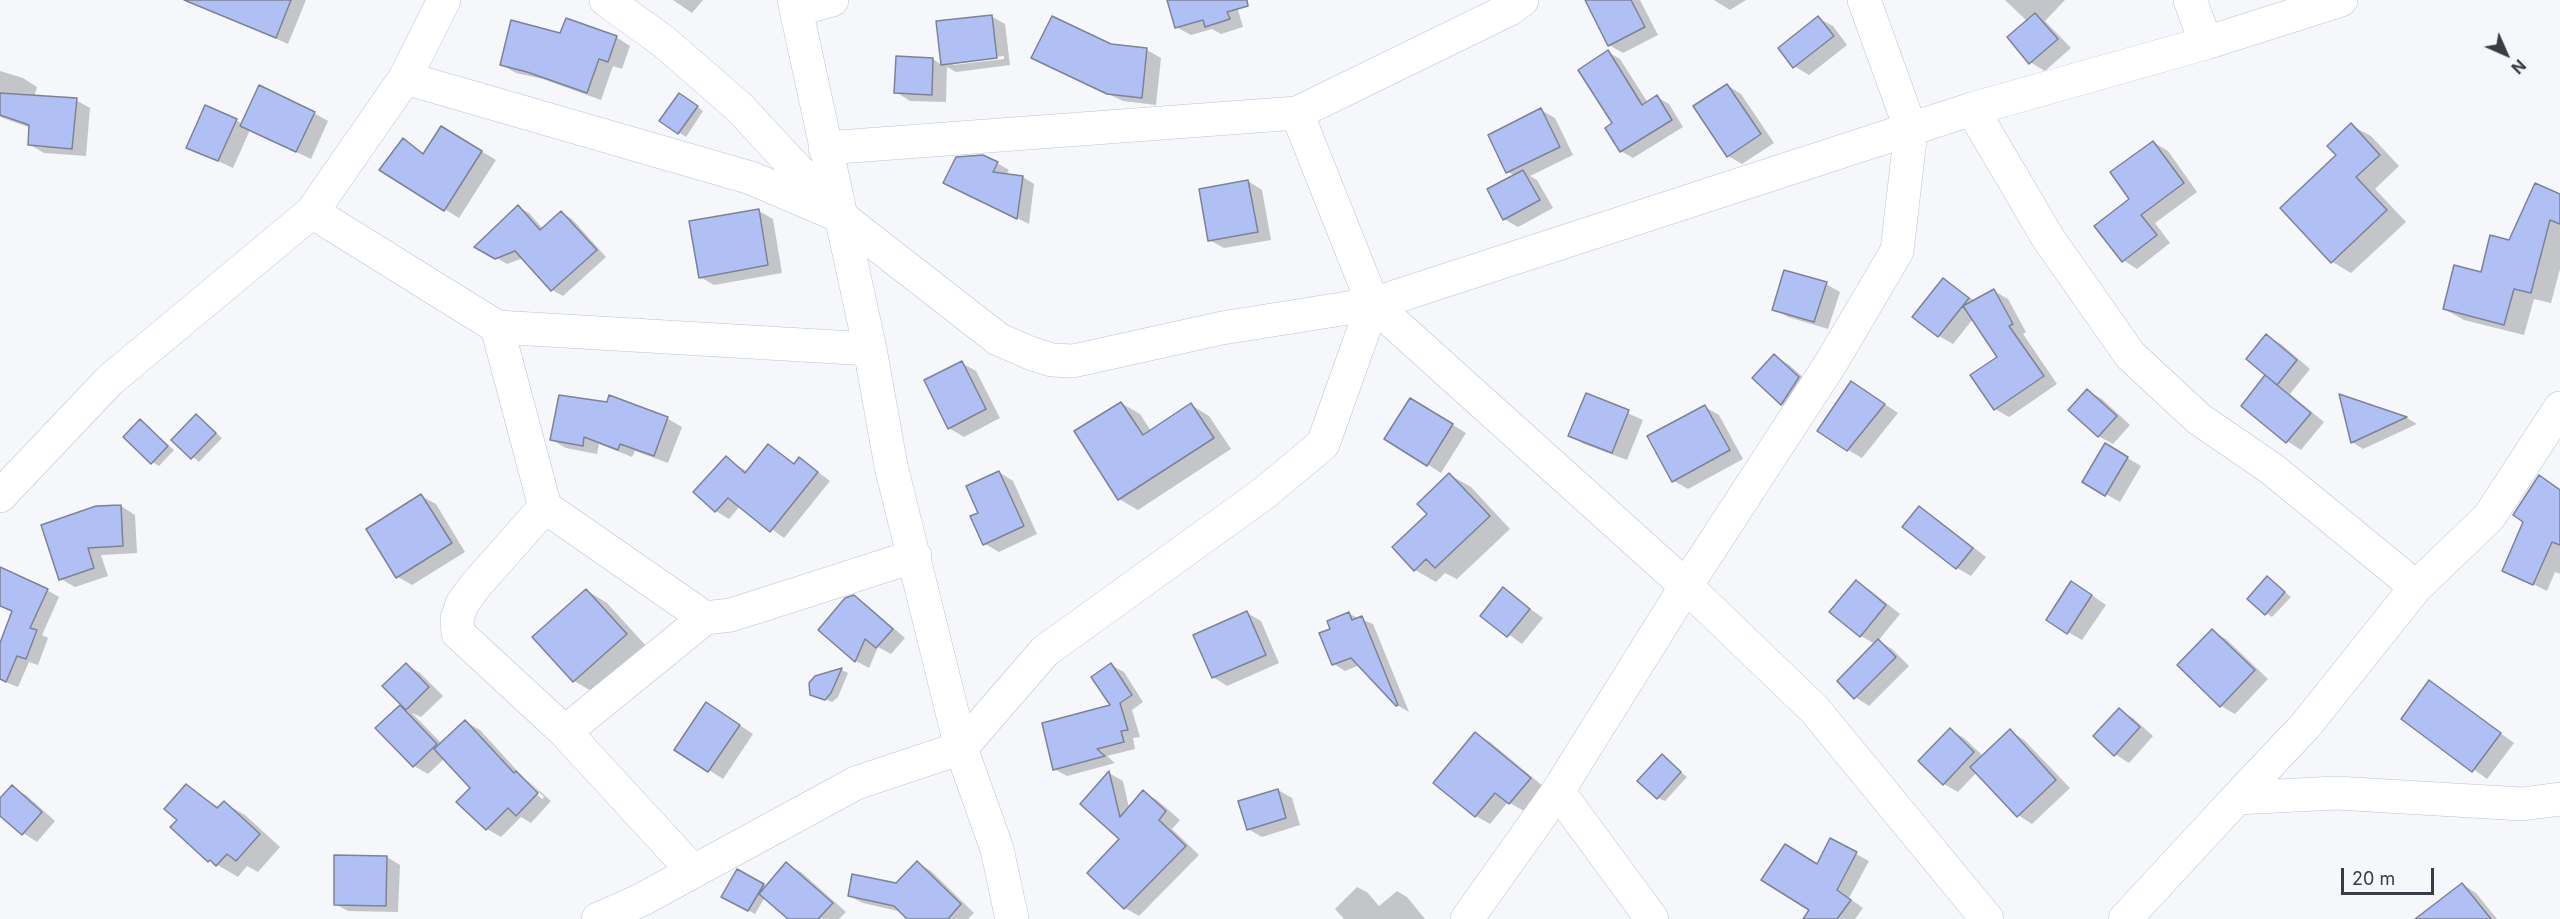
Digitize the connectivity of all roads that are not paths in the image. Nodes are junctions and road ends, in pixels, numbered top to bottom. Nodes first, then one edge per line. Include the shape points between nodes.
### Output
1 (444, 0) edge
2 (606, 0) edge
3 (832, 0) edge
4 (1522, 0) edge
5 (1864, 0) edge
6 (2190, 0) edge
7 (2341, 0) edge
8 (796, 5) edge
9 (2206, 44) junction
10 (405, 78) junction
11 (1972, 109) junction
12 (1297, 113) junction
13 (1911, 130) junction
14 (825, 148) junction
15 (312, 212) junction
16 (840, 216) junction
17 (1373, 304) junction
18 (497, 327) junction
19 (870, 349) junction
20 (2560, 408) edge
21 (0, 496) edge
22 (545, 507) junction
23 (915, 556) junction
24 (1686, 586) junction
25 (2416, 587) junction
26 (705, 618) junction
27 (565, 732) junction
28 (961, 748) junction
29 (1558, 791) junction
30 (2237, 798) junction
31 (2560, 799) edge
32 (693, 871) junction
33 (598, 919) edge
34 (1012, 919) edge
35 (1467, 919) edge
36 (1652, 919) edge
37 (1987, 919) edge
38 (2125, 919) edge

1 - 10 street
2 - 16 street via 663,41 739,107
3 - 8 street
4 - 12 street
5 - 13 street
6 - 9 street
7 - 9 street
8 - 14 street
9 - 11 street
10 - 15 street
10 - 16 street via 751,178
11 - 13 street
11 - 25 street via 2048,238 2130,355 2199,419 2272,469
12 - 14 street
12 - 17 street
13 - 17 street
13 - 24 street via 1897,251 1832,363
14 - 16 street
15 - 18 street
15 - 21 street via 110,380
16 - 17 street via 998,339 1052,360 1073,361 1222,328
16 - 19 street
17 - 24 street
17 - 28 street via 1323,444 1263,494 1045,651
18 - 19 street
18 - 22 street
19 - 23 street via 891,466
20 - 25 street via 2489,517
22 - 26 street
22 - 27 street via 462,604 458,633
23 - 26 street via 731,615
23 - 28 street
24 - 29 street
24 - 37 street via 1814,709
25 - 30 street via 2306,725
26 - 27 street
27 - 32 street
28 - 32 street via 856,783
28 - 34 street via 997,849
29 - 35 street
29 - 36 street
30 - 31 street via 2336,793 2522,804
30 - 38 street
32 - 33 street

